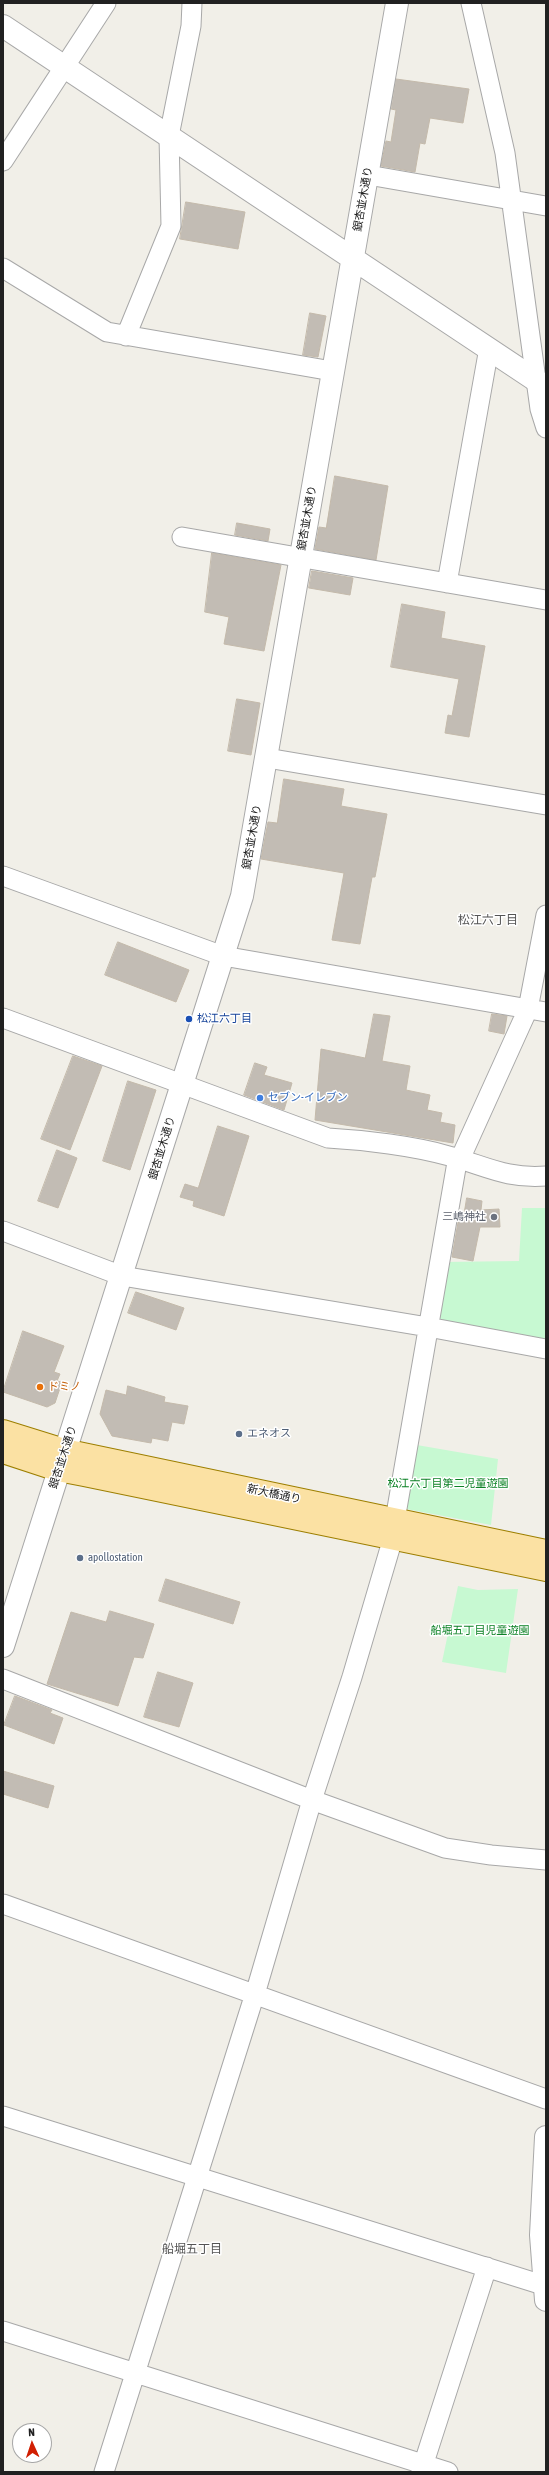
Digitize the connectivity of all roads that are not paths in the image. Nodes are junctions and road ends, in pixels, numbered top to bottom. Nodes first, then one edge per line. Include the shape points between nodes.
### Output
1 (106, 3) edge
2 (192, 3) edge
3 (397, 3) edge
4 (472, 3) edge
5 (3, 26) edge
6 (65, 67) junction
7 (169, 136) junction
8 (3, 161) edge
9 (368, 175) junction
10 (512, 200) junction
11 (546, 206) edge
12 (352, 258) junction
13 (3, 268) edge
14 (126, 336) junction
15 (489, 348) junction
16 (332, 371) junction
17 (541, 384) edge
18 (546, 428) edge
19 (182, 537) dead end
20 (300, 557) junction
21 (447, 583) junction
22 (546, 600) edge
23 (267, 758) junction
24 (546, 805) edge
25 (3, 876) edge
26 (546, 914) edge
27 (223, 956) junction
28 (537, 1011) edge
29 (3, 1018) edge
30 (181, 1085) junction
31 (461, 1160) junction
32 (546, 1176) edge
33 (3, 1231) edge
34 (122, 1276) junction
35 (428, 1327) junction
36 (546, 1349) edge
37 (3, 1431) edge
38 (3, 1452) edge
39 (61, 1460) junction
40 (394, 1529) junction
41 (546, 1551) edge
42 (546, 1570) edge
43 (11, 1598) edge
44 (3, 1646) edge
45 (3, 1679) edge
46 (312, 1800) junction
47 (546, 1860) edge
48 (3, 1904) edge
49 (254, 1996) junction
50 (546, 2100) edge
51 (3, 2116) edge
52 (546, 2137) edge
53 (196, 2177) junction
54 (487, 2267) junction
55 (546, 2290) edge
56 (3, 2331) edge
57 (136, 2373) junction
58 (422, 2468) edge
59 (104, 2472) edge
60 (448, 2472) edge

1 - 6 street
2 - 7 street via 191,26
3 - 9 street, 銀杏並木通り
4 - 10 street via 505,153
5 - 6 street
6 - 7 street
6 - 8 street
7 - 12 street
7 - 14 street via 171,226
9 - 10 street
9 - 12 street, 銀杏並木通り
10 - 11 street
10 - 17 street
12 - 15 street
12 - 16 street, 銀杏並木通り
13 - 14 street via 107,332
14 - 16 street
15 - 17 street
15 - 21 street
16 - 20 street, 銀杏並木通り
17 - 18 street via 540,409
19 - 20 street
20 - 21 street
20 - 23 street, 銀杏並木通り
21 - 22 street
23 - 24 street
23 - 27 street, 銀杏並木通り via 242,896
25 - 27 street
26 - 28 street
27 - 28 street
27 - 30 street, 銀杏並木通り
28 - 31 street
29 - 30 street
30 - 31 street via 328,1138 447,1155
30 - 34 street, 銀杏並木通り
31 - 32 street via 506,1175
31 - 35 street via 456,1168
33 - 34 street
34 - 35 street
34 - 39 street, 銀杏並木通り
35 - 36 street
35 - 40 street
37 - 39 main road, 新大橋通り
38 - 39 main road, 新大橋通り
39 - 40 main road, 新大橋通り
39 - 43 street, 銀杏並木通り
40 - 41 main road, 新大橋通り
40 - 42 main road, 新大橋通り
40 - 46 street via 352,1677
43 - 44 street, 銀杏並木通り
45 - 46 street
46 - 47 street via 445,1848 491,1856
46 - 49 street
48 - 49 street
49 - 50 street
49 - 53 street
51 - 53 street
52 - 55 street via 541,2235
53 - 54 street
53 - 57 street
54 - 55 street
54 - 58 street
56 - 57 street
57 - 58 street
57 - 59 street
58 - 60 street

